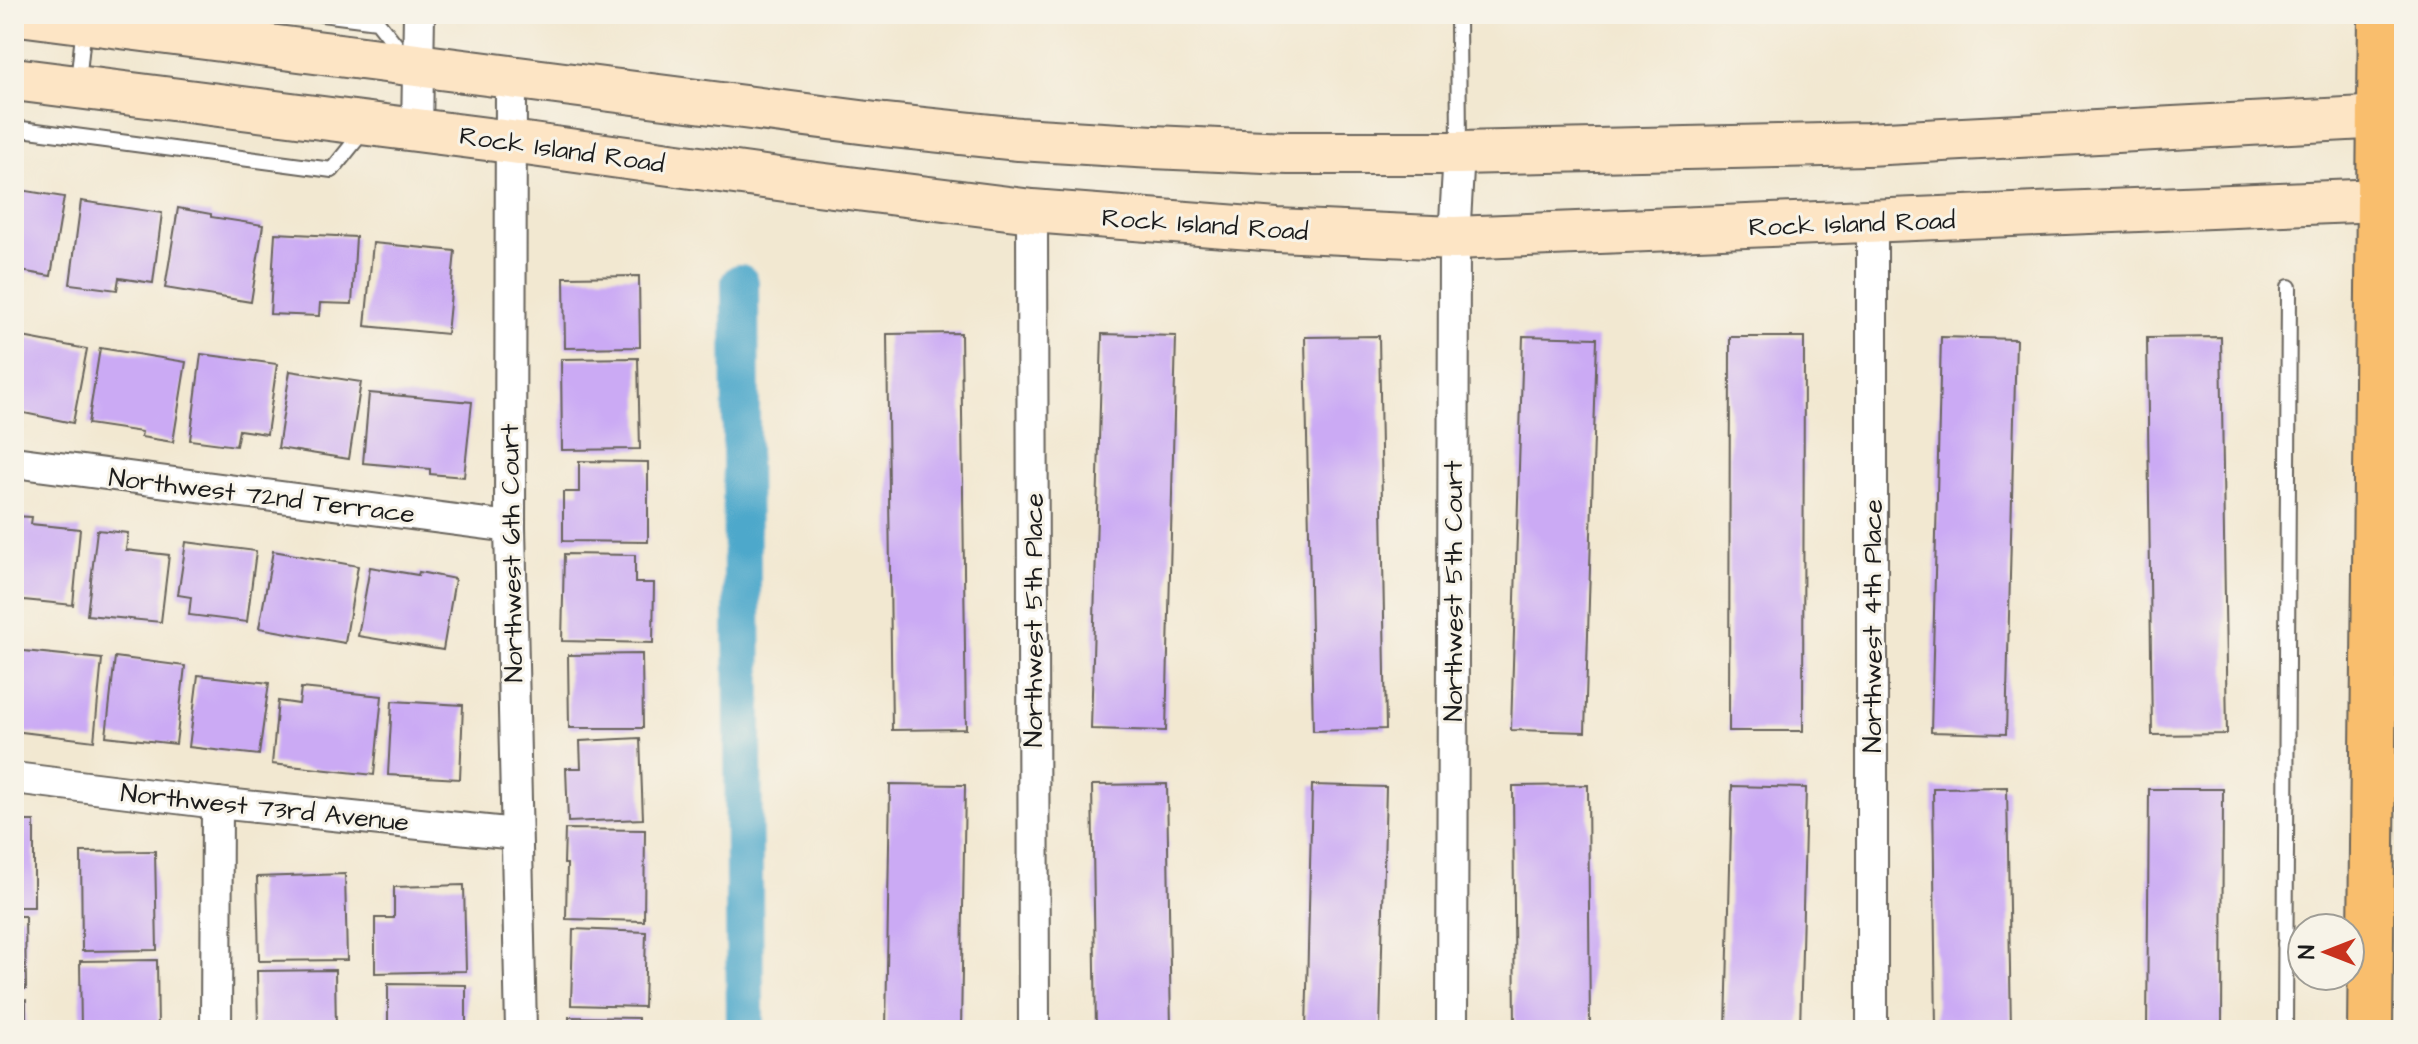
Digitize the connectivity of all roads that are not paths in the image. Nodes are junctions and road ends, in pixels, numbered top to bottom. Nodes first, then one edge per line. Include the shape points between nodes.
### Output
1 (19, 14) edge
2 (322, 14) edge
3 (419, 14) edge
4 (1217, 14) edge
5 (1326, 14) edge
6 (1458, 14) edge
7 (2381, 14) edge
8 (103, 19) edge
9 (414, 65) junction
10 (511, 76) junction
11 (14, 79) edge
12 (78, 87) junction
13 (2392, 116) edge
14 (369, 124) junction
15 (14, 128) edge
16 (417, 130) junction
17 (511, 142) junction
18 (1459, 153) junction
19 (2392, 200) edge
20 (1032, 211) junction
21 (1872, 222) junction
22 (1454, 238) junction
23 (2289, 287) dead end
24 (14, 462) edge
25 (510, 527) junction
26 (14, 778) edge
27 (217, 803) junction
28 (516, 834) junction
29 (2285, 944) joint
30 (216, 1030) edge
31 (521, 1030) edge
32 (1034, 1030) edge
33 (1452, 1030) edge
34 (1872, 1030) edge
35 (2285, 1030) edge
36 (2370, 1030) edge

1 - 8 main road
2 - 9 lane via 377,21
3 - 9 street
4 - 5 lane
6 - 18 lane
7 - 13 main road
8 - 9 main road
8 - 12 lane
9 - 10 main road
9 - 16 street
10 - 17 street, Northwest 6th Court
10 - 18 main road via 1019,139 1288,153
11 - 12 main road, Rock Island Road
12 - 14 main road, Rock Island Road
13 - 18 main road via 1867,144
13 - 19 main road
14 - 15 lane via 332,170
14 - 16 main road, Rock Island Road
16 - 17 main road, Rock Island Road
17 - 20 main road, Rock Island Road
17 - 25 street, Northwest 6th Court
18 - 22 street, Northwest 5th Court
19 - 21 main road, Rock Island Road
19 - 36 main road via 2364,944
20 - 22 main road, Rock Island Road
20 - 32 street, Northwest 5th Place
21 - 22 main road, Rock Island Road
21 - 34 street, Northwest 4th Place
22 - 33 street, Northwest 5th Court
23 - 29 lane
24 - 25 street, Northwest 72nd Terrace
25 - 28 street, Northwest 6th Court
26 - 27 street, Northwest 73rd Avenue
27 - 28 street, Northwest 73rd Avenue
27 - 30 street
28 - 31 street, Northwest 6th Court
29 - 35 lane

